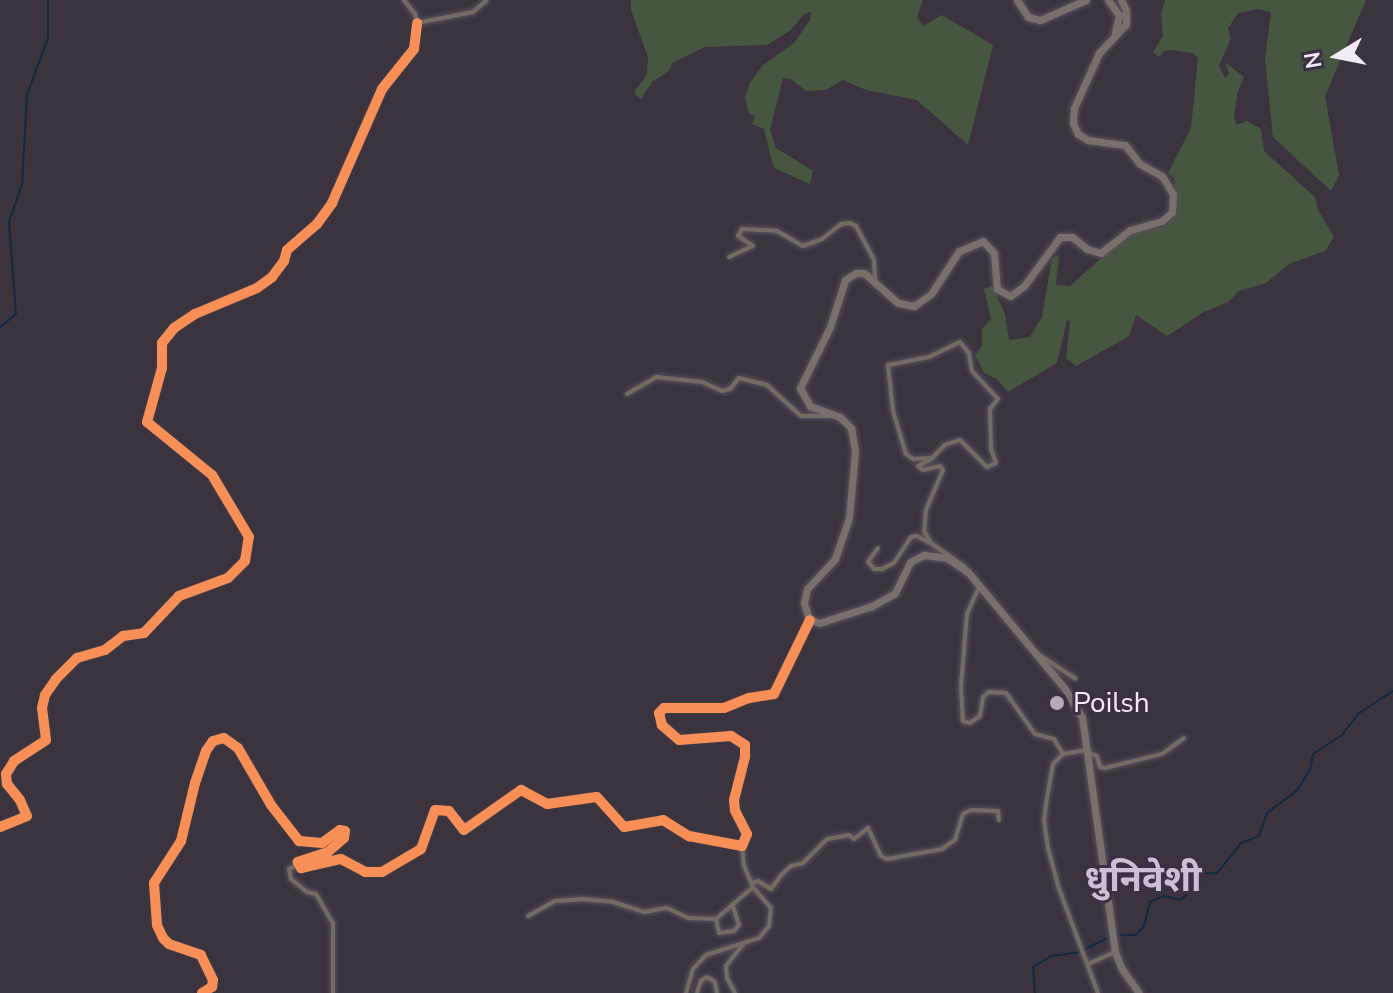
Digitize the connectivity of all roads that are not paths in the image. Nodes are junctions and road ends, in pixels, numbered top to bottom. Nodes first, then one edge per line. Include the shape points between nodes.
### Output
1 (404, 0) edge
2 (487, 0) edge
3 (1017, 0) edge
4 (1086, 0) edge
5 (1108, 0) edge
6 (1121, 0) edge
7 (417, 23) junction
8 (1110, 40) junction
9 (729, 257) dead end
10 (875, 281) junction
11 (627, 394) dead end
12 (837, 416) junction
13 (933, 457) junction
14 (931, 543) junction
15 (878, 548) dead end
16 (968, 572) junction
17 (979, 587) junction
18 (810, 620) junction
19 (1035, 655) junction
20 (1076, 679) dead end
21 (1184, 738) dead end
22 (1087, 751) junction
23 (1063, 754) junction
24 (999, 820) dead end
25 (0, 827) edge
26 (742, 846) junction
27 (297, 865) junction
28 (752, 885) junction
29 (732, 904) junction
30 (528, 916) dead end
31 (716, 919) junction
32 (746, 942) junction
33 (1115, 952) junction
34 (1088, 964) junction
35 (202, 993) edge
36 (333, 993) edge
37 (686, 993) edge
38 (697, 993) edge
39 (717, 993) edge
40 (735, 993) edge
41 (1098, 993) edge
42 (1139, 993) edge

1 - 7 street
2 - 7 street via 473,12
3 - 4 highway via 1028,17 1040,20
5 - 8 highway via 1119,15
6 - 8 highway via 1127,20
7 - 25 street via 414,49 382,89 332,203 317,224 287,250 272,277 195,314 162,343 161,377 147,422 212,475 249,537 245,561 228,578 179,596 144,633 123,636 105,650 77,658 56,679 42,708 46,740 14,761 6,774 27,816
8 - 10 highway via 1075,106 1073,126 1088,140 1125,145 1140,164 1162,176 1174,198 1169,217 1130,230 1101,253 1072,237 1060,237 1024,286 1010,296 997,289 994,253 983,241 959,251 933,291 917,305 898,303
9 - 10 street via 754,248 738,236 742,229 777,231 803,246 850,223 874,260
10 - 12 highway via 860,272 843,282 830,327 801,380 807,403
11 - 12 street via 656,377 702,382 722,391 739,378 767,385 801,416
12 - 18 highway via 849,424 854,438 849,518 835,559 805,593
13 - 13 street via 960,440 987,467 996,463 990,409 998,399 972,371 969,353 960,342 929,357 888,365 893,411 906,454 913,459
13 - 14 street via 918,466 943,470 926,510 924,531
14 - 15 street via 911,537 894,563 874,569 868,562
14 - 16 street
16 - 17 highway
16 - 18 highway via 943,556 919,556 889,598 831,622
17 - 19 highway
17 - 23 street via 967,614 963,721 980,716 989,692 1006,693 1029,728 1054,739
18 - 26 street via 774,694 724,708 664,708 659,713 662,725 679,740 731,736 745,745 734,800 747,834
19 - 20 street via 1043,655
19 - 22 highway via 1079,709
21 - 22 street via 1162,754 1105,768
22 - 23 street
22 - 33 highway
23 - 34 street via 1053,764 1044,820 1058,886
24 - 28 street via 998,811 971,810 963,814 955,840 942,849 887,859 868,828 854,839 827,839 771,889 758,881
26 - 27 street via 689,836 663,820 624,827 597,797 547,804 521,790 468,829 461,829 449,811 435,810 421,849 382,872 365,872 345,859
26 - 28 street
27 - 35 street via 328,852 345,831 322,843 303,843 271,805 238,748 224,738 213,741 195,783 181,841 154,883 163,938 201,955 213,980
27 - 36 street via 289,869 291,879 316,894 333,923
28 - 29 street
28 - 32 street via 771,908 771,919 763,935
29 - 31 street
29 - 31 street via 739,925 734,931 719,933
30 - 31 street via 555,901 581,899
32 - 37 street via 706,955 693,969
32 - 40 street via 726,966
33 - 34 street
33 - 42 highway
34 - 41 street
38 - 39 street via 707,977 715,982

